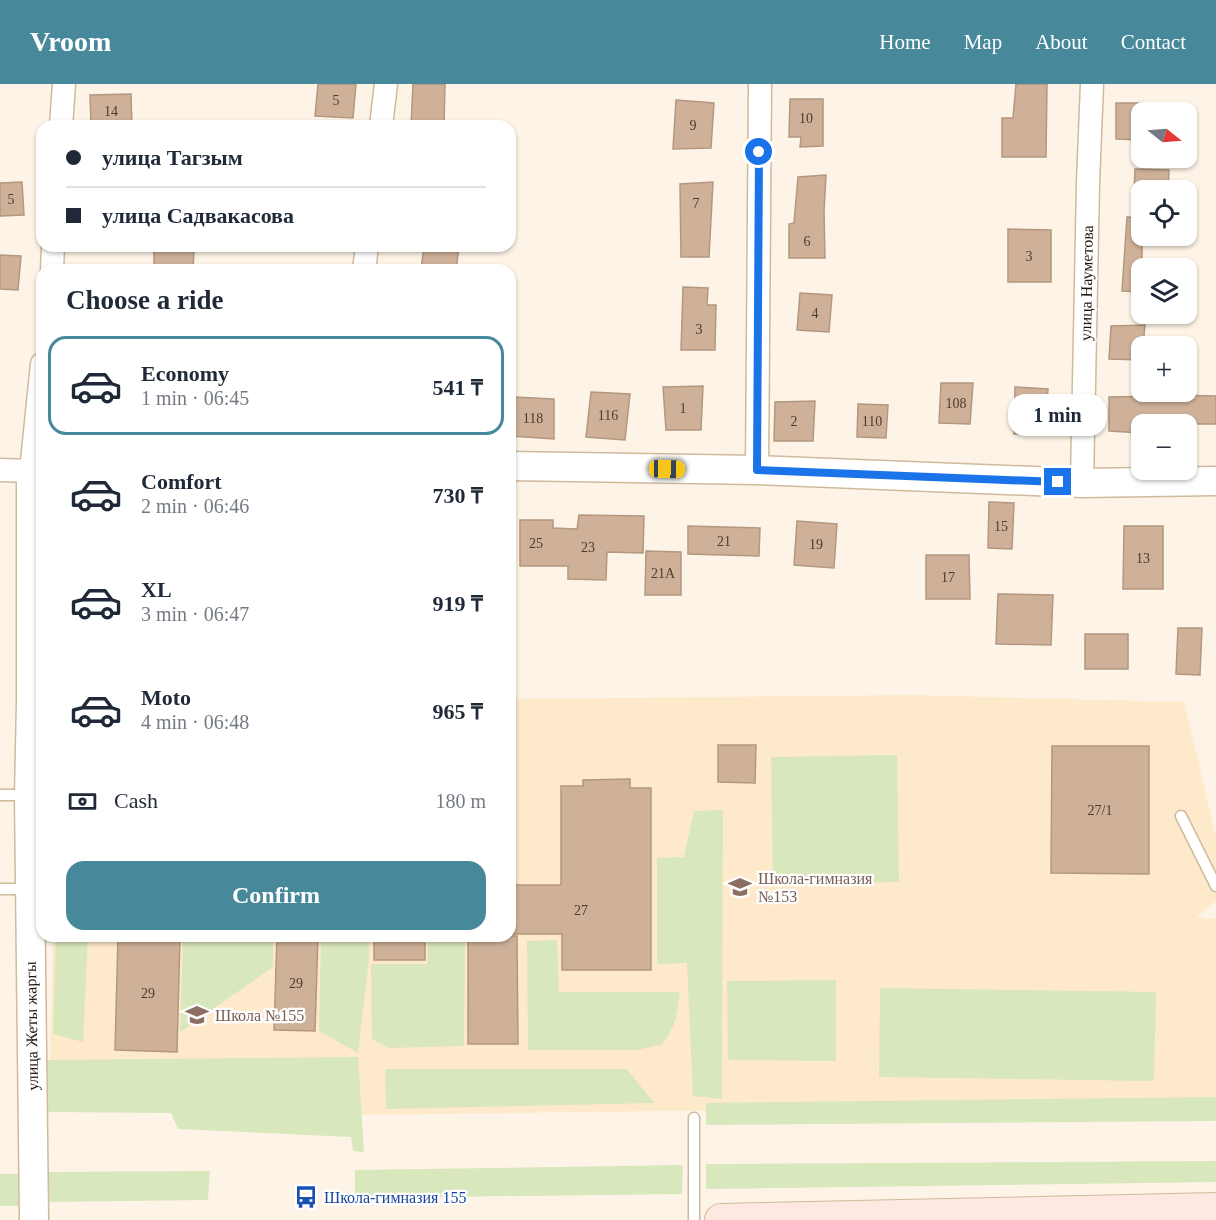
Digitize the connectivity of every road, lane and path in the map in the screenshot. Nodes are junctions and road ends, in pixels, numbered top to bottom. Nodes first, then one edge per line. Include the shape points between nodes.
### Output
1 (64, 84) edge
2 (386, 84) edge
3 (760, 84) edge
4 (1092, 84) edge
5 (61, 120) edge
6 (382, 120) edge
7 (516, 466) edge
8 (0, 470) edge
9 (757, 470) junction
10 (36, 471) edge
11 (1216, 481) edge
12 (1082, 483) junction
13 (36, 714) edge
14 (0, 795) edge
15 (28, 795) junction
16 (1181, 816) dead end
17 (1216, 886) edge
18 (0, 889) edge
19 (29, 889) junction
20 (694, 1118) dead end
21 (1216, 1209) edge
22 (34, 1220) edge
23 (694, 1220) edge
24 (721, 1220) edge

1 - 5 street
2 - 6 street
3 - 9 street
4 - 12 street, улица Науметова
7 - 9 street
8 - 10 street
9 - 12 street
11 - 12 street
13 - 15 street, улица Жеты жаргы
14 - 15 lane
15 - 19 street, улица Жеты жаргы
16 - 17 lane
18 - 19 lane
19 - 22 street, улица Жеты жаргы
20 - 23 lane
21 - 24 main road

